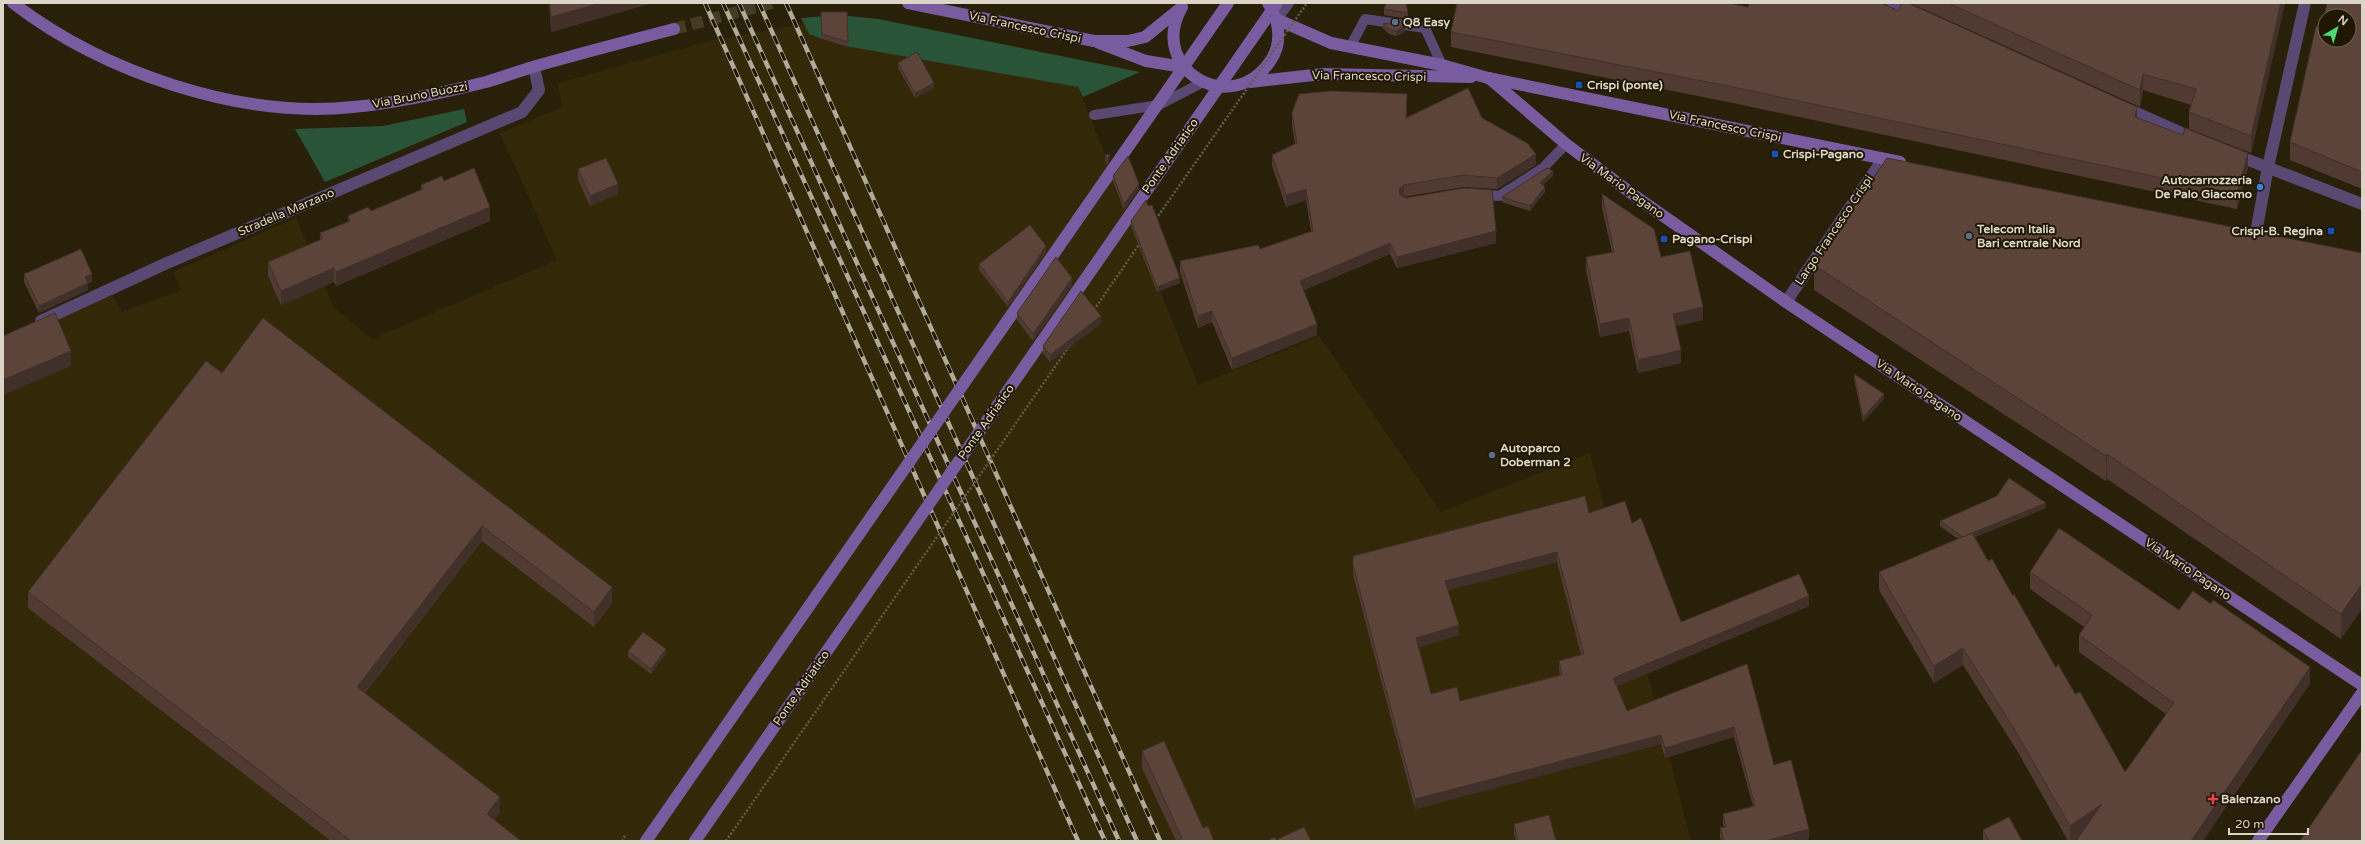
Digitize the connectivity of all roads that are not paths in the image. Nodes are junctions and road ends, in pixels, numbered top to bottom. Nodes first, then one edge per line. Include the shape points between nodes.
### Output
1 (13, 3) edge
2 (908, 3) edge
3 (1228, 3) edge
4 (1268, 3) edge
5 (1276, 3) edge
6 (1288, 3) edge
7 (1892, 3) edge
8 (2305, 3) edge
9 (1183, 5) edge
10 (1276, 19) junction
11 (1927, 19) edge
12 (674, 29) tunnel mouth
13 (1094, 41) junction
14 (1350, 47) junction
15 (1442, 65) junction
16 (534, 67) junction
17 (1183, 67) junction
18 (1488, 78) junction
19 (1203, 82) junction
20 (1250, 82) junction
21 (2112, 102) edge
22 (1094, 115) dead end
23 (1566, 144) junction
24 (1883, 159) junction
25 (1911, 164) edge
26 (2268, 167) junction
27 (1464, 193) edge
28 (2362, 204) edge
29 (2242, 230) edge
30 (2256, 233) junction
31 (2271, 236) edge
32 (1786, 302) junction
33 (31, 325) edge
34 (2362, 685) edge
35 (2362, 693) edge
36 (646, 841) edge
37 (695, 841) edge
38 (2258, 841) edge

1 - 16 main road, Via Bruno Buozzi via 63,37 111,62 162,82 222,97 278,107 351,108 407,100
2 - 13 main road, Via Francesco Crispi
3 - 36 main road, bridge
4 - 10 main road
5 - 37 main road, Ponte Adriatico, bridge
6 - 10 street
7 - 11 street
8 - 26 street
9 - 13 main road via 1145,37 1128,41
9 - 17 main road via 1176,19 1174,33 1176,53
10 - 14 main road, Via Francesco Crispi via 1331,43
10 - 20 main road via 1279,34 1275,54 1263,72
12 - 16 main road, Via Bruno Buozzi
13 - 17 main road via 1146,61
14 - 15 main road, Via Francesco Crispi
14 - 15 lane via 1365,19 1425,28
15 - 18 main road, Via Francesco Crispi
16 - 33 street, Stradella Marzano via 539,90 522,112 167,263
17 - 19 main road
18 - 20 main road, Via Francesco Crispi via 1323,74
18 - 23 main road, Via Mario Pagano
18 - 24 main road, Via Francesco Crispi
19 - 20 main road, Via Francesco Crispi via 1222,87 1235,87
19 - 22 lane via 1159,105
21 - 26 street
23 - 27 lane via 1543,168 1499,196
23 - 32 main road, Via Mario Pagano
24 - 25 main road, Via Francesco Crispi
24 - 32 street, Largo Francesco Crispi
26 - 28 street
26 - 30 street
29 - 30 main road
30 - 31 main road
32 - 34 main road, Via Mario Pagano
35 - 38 main road

